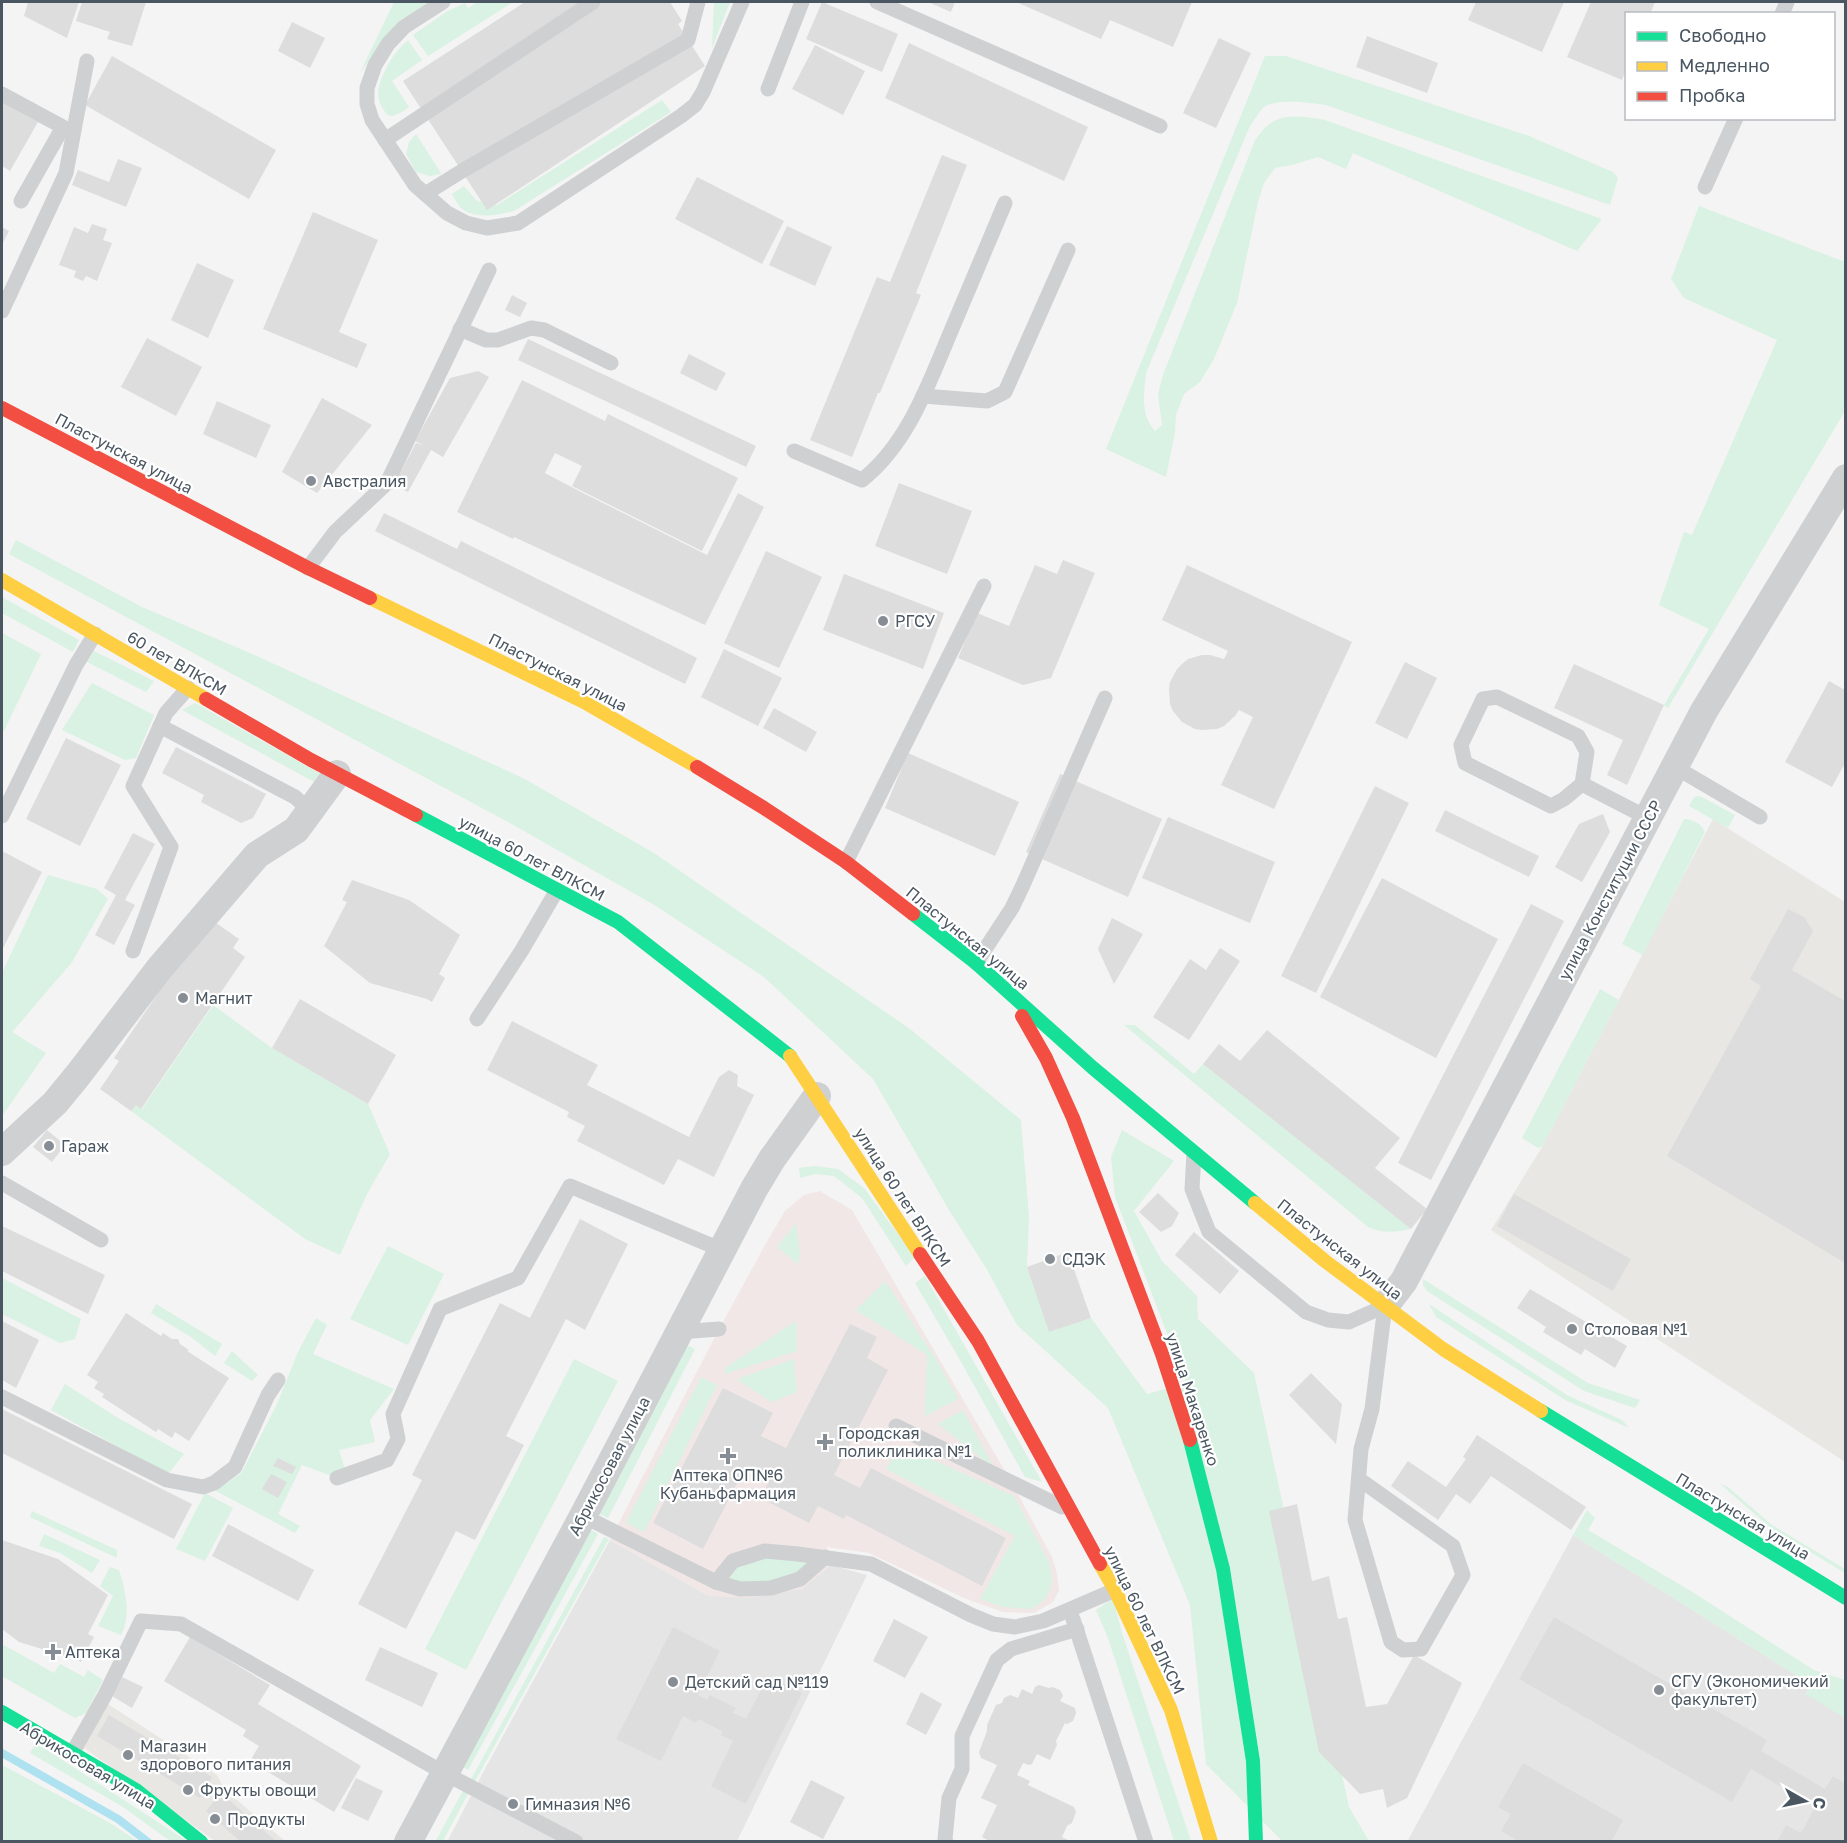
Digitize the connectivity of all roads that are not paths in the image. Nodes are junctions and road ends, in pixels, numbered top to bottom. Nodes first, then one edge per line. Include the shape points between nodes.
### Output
1 (443, 2) edge
2 (592, 2) edge
3 (698, 2) edge
4 (742, 2) edge
5 (802, 2) edge
6 (877, 2) edge
7 (87, 61) dead end
8 (768, 89) dead end
9 (2, 94) edge
10 (1735, 120) edge
11 (1160, 126) dead end
12 (385, 140) junction
13 (1705, 187) dead end
14 (426, 194) junction
15 (21, 201) dead end
16 (1005, 203) dead end
17 (1068, 250) dead end
18 (489, 270) dead end
19 (2, 311) edge
20 (460, 329) junction
21 (611, 363) dead end
22 (923, 396) junction
23 (2, 408) edge
24 (794, 451) dead end
25 (1845, 478) edge
26 (308, 568) junction
27 (2, 580) edge
28 (984, 586) dead end
29 (95, 634) junction
30 (188, 688) junction
31 (1105, 698) dead end
32 (160, 726) junction
33 (1675, 767) junction
34 (337, 774) junction
35 (1582, 784) junction
36 (310, 811) junction
37 (2, 816) edge
38 (1760, 817) dead end
39 (1648, 818) junction
40 (846, 861) junction
41 (557, 890) junction
42 (133, 951) dead end
43 (976, 963) junction
44 (1009, 991) junction
45 (477, 1019) dead end
46 (817, 1096) junction
47 (2, 1152) edge
48 (1194, 1153) junction
49 (2, 1184) edge
50 (101, 1240) dead end
51 (722, 1250) junction
52 (1384, 1306) junction
53 (719, 1329) dead end
54 (679, 1332) junction
55 (278, 1380) dead end
56 (2, 1396) edge
57 (897, 1426) dead end
58 (337, 1478) dead end
59 (1359, 1479) junction
60 (1070, 1511) junction
61 (583, 1516) junction
62 (825, 1557) junction
63 (716, 1582) junction
64 (1115, 1590) junction
65 (1845, 1598) edge
66 (1070, 1609) junction
67 (1077, 1629) junction
68 (2, 1712) edge
69 (73, 1752) junction
70 (446, 1774) junction
71 (201, 1842) edge
72 (408, 1842) edge
73 (576, 1842) edge
74 (946, 1842) edge
75 (1146, 1842) edge
76 (1211, 1842) edge
77 (1256, 1842) edge

1 - 12 lane via 404,27 375,65 367,88 367,104
2 - 12 lane
3 - 14 lane via 688,40
4 - 14 lane via 695,105 518,223 487,228 466,223 447,213
5 - 8 lane
6 - 11 lane
7 - 19 lane via 66,173
9 - 15 lane via 63,127
10 - 13 lane
12 - 14 lane via 415,185
16 - 22 lane
17 - 22 lane via 1005,392 987,401
18 - 20 lane
20 - 21 lane via 486,340 498,340 531,328 544,330
20 - 26 lane via 387,483 335,532
22 - 24 lane via 895,446 878,468 862,480
23 - 26 street, Пластунская улица
25 - 33 street, улица Конституции СССР via 1704,711
26 - 40 street, Пластунская улица via 584,702 674,753
27 - 29 street, 60 лет ВЛКСМ
28 - 40 lane
29 - 30 street, 60 лет ВЛКСМ
29 - 37 lane
30 - 32 lane
30 - 34 street, 60 лет ВЛКСМ
31 - 43 lane via 1012,908
32 - 36 lane via 295,797
32 - 42 lane via 133,786 171,847
33 - 38 lane
33 - 39 street, улица Конституции СССР
34 - 36 street
34 - 41 street, улица 60 лет ВЛКСМ
35 - 35 lane via 1587,752 1578,736 1497,697 1483,699 1461,745 1466,763 1551,806
35 - 39 lane
36 - 47 street via 296,830 257,855 159,969 55,1103
39 - 52 street, улица Конституции СССР via 1404,1281
40 - 43 street, Пластунская улица
41 - 45 lane
41 - 46 street, улица 60 лет ВЛКСМ via 618,922 793,1058
43 - 44 street, Пластунская улица
44 - 48 street, Пластунская улица
44 - 77 street, улица Макаренко via 1073,1118 1162,1354 1196,1460 1225,1580 1253,1761
46 - 51 street, Абрикосовая улица via 772,1159
46 - 60 street, улица 60 лет ВЛКСМ via 978,1341
48 - 52 street, Пластунская улица
48 - 52 lane via 1192,1189 1209,1232 1306,1312 1349,1322
49 - 50 lane
51 - 54 street, Абрикосовая улица
51 - 58 lane via 570,1186 518,1278 440,1309 393,1414 398,1439 387,1460
52 - 59 lane
52 - 65 street, Пластунская улица via 1587,1440
53 - 54 lane
54 - 61 street, Абрикосовая улица
55 - 56 lane via 235,1467 214,1483 203,1486 167,1480
57 - 60 lane
59 - 59 lane via 1355,1520 1391,1642 1403,1650 1421,1649 1463,1575 1460,1565 1453,1546
60 - 64 street, улица 60 лет ВЛКСМ
61 - 63 lane
61 - 70 street, Абрикосовая улица
62 - 63 lane via 800,1579 771,1588 740,1589
62 - 63 lane via 765,1551 734,1561
62 - 66 lane via 871,1564 993,1624 1015,1626 1043,1621
64 - 66 lane
64 - 76 street, улица 60 лет ВЛКСМ via 1171,1710
66 - 67 lane
67 - 74 lane via 1011,1649 997,1660 962,1736 962,1769 949,1798
67 - 75 lane
68 - 69 street, Абрикосовая улица
69 - 70 lane via 141,1621 181,1624
69 - 71 street, Абрикосовая улица via 136,1790
70 - 72 street, Абрикосовая улица
70 - 73 lane

